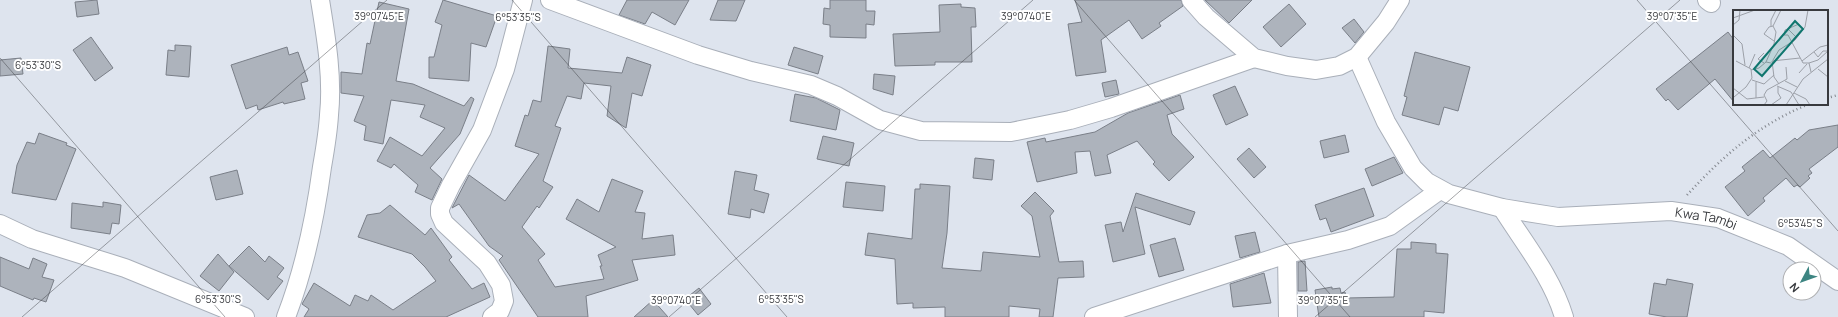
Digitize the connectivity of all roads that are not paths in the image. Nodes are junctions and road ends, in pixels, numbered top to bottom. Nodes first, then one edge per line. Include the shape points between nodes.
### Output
1 (320, 0) edge
2 (523, 0) edge
3 (550, 0) edge
4 (1191, 0) edge
5 (1400, 0) edge
6 (1357, 57) junction
7 (1254, 58) junction
8 (1440, 190) junction
9 (1502, 208) junction
10 (0, 224) edge
11 (1287, 254) junction
12 (1838, 281) edge
13 (245, 317) edge
14 (286, 317) edge
15 (492, 317) edge
16 (1094, 317) edge
17 (1288, 317) edge
18 (1564, 317) edge

1 - 14 street via 330,84 330,115 318,199 306,256
2 - 15 street via 505,69 482,130 440,208 444,223 487,263 500,285 504,301 500,311
3 - 7 street via 698,55 811,85 880,120 921,131 1011,132 1070,120
4 - 7 street via 1206,17
5 - 6 street via 1386,22
6 - 7 street via 1339,66 1316,70
6 - 8 street, Kwa Tambi via 1386,122 1413,168 1427,182
8 - 9 street, Kwa Tambi via 1466,200
8 - 11 street via 1390,226 1348,240
9 - 12 street, Kwa Tambi via 1558,217 1671,211 1718,218 1788,246
9 - 18 street via 1540,265 1559,300
10 - 13 street via 32,239 125,268
11 - 16 street
11 - 17 street

